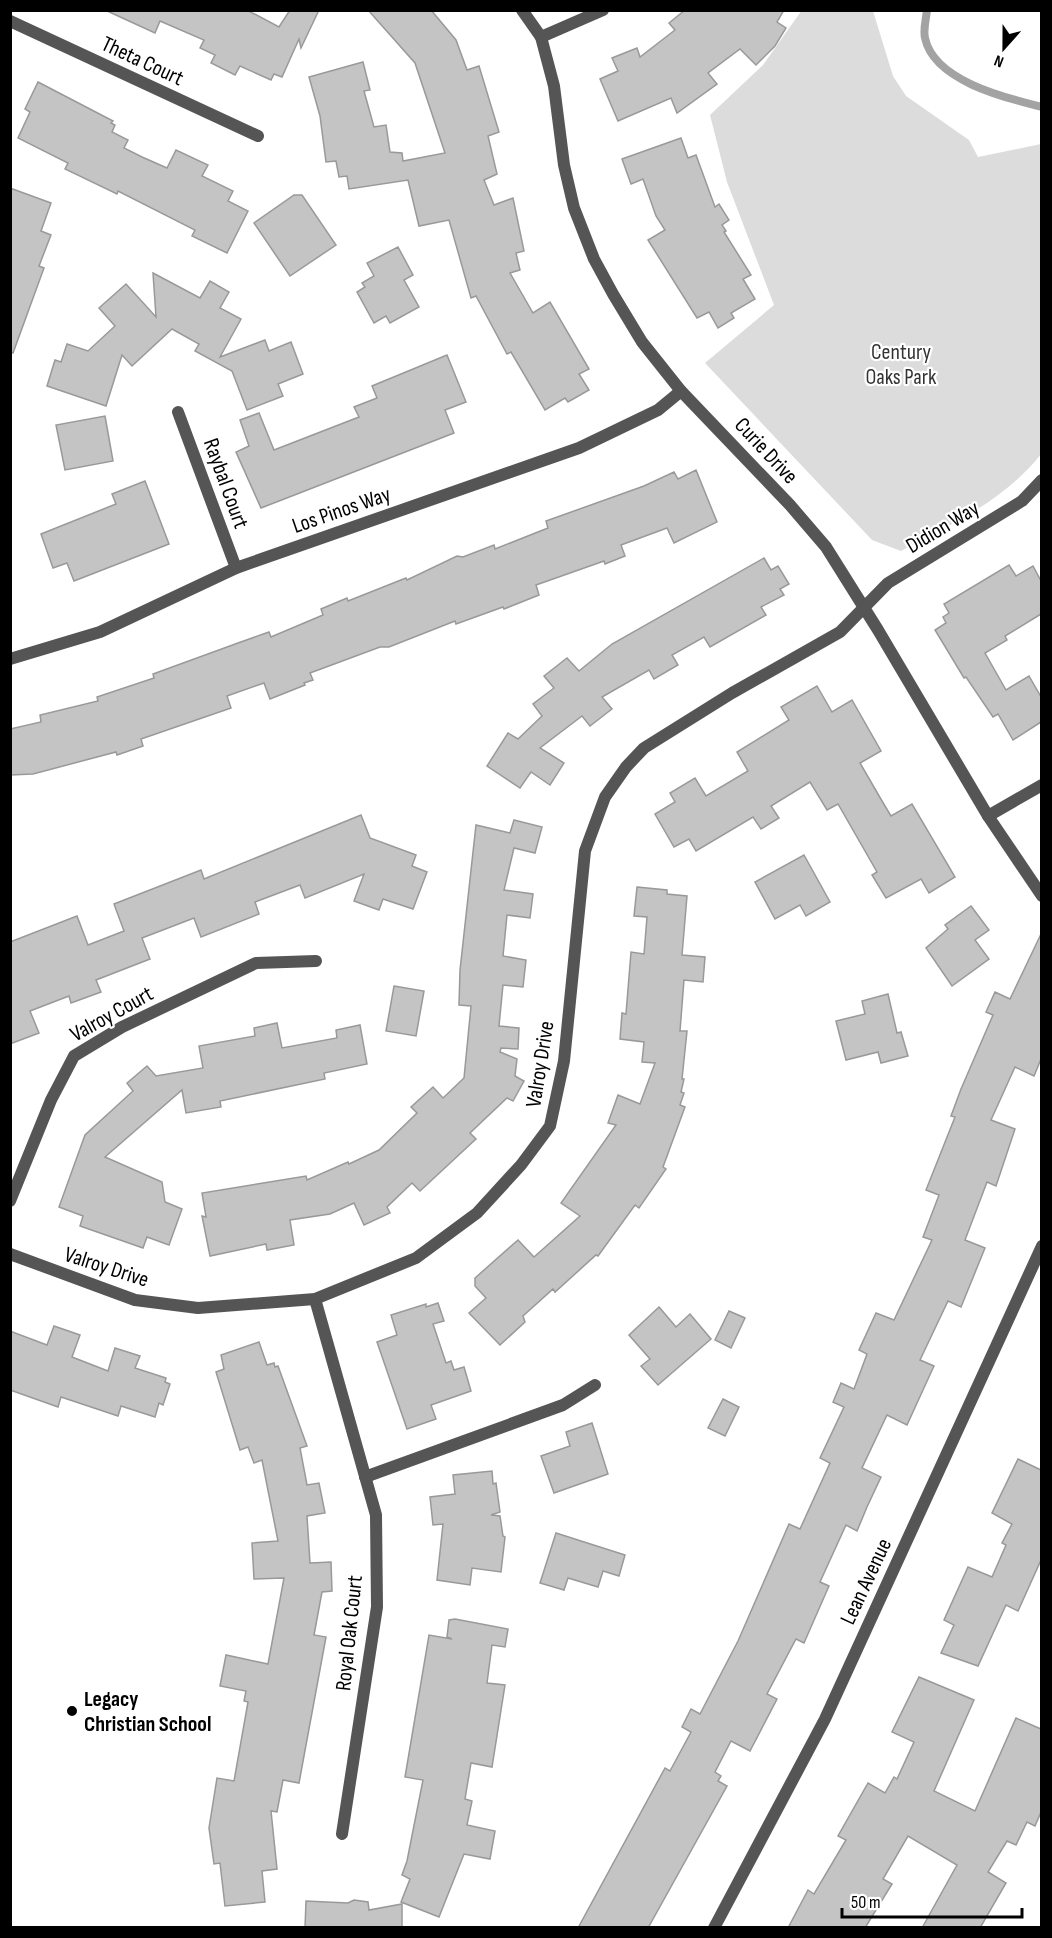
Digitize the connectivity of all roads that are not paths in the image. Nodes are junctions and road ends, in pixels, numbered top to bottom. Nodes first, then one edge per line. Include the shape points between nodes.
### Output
1 (12, 10) edge
2 (522, 10) edge
3 (603, 10) edge
4 (10, 16) edge
5 (10, 21) edge
6 (542, 37) junction
7 (258, 136) dead end
8 (681, 391) junction
9 (178, 412) dead end
10 (1041, 480) edge
11 (236, 568) junction
12 (864, 608) junction
13 (10, 659) edge
14 (1041, 785) edge
15 (988, 816) junction
16 (1041, 896) edge
17 (316, 962) dead end
18 (10, 1202) edge
19 (1041, 1250) edge
20 (10, 1254) edge
21 (315, 1299) junction
22 (595, 1385) dead end
23 (365, 1477) junction
24 (342, 1834) dead end
25 (714, 1928) edge

1 - 4 street
2 - 6 street, Curie Drive
3 - 6 street
5 - 7 street, Theta Court
6 - 8 street, Curie Drive via 574,208 594,259 642,342
8 - 11 street, Los Pinos Way via 657,410 579,448
8 - 12 street, Curie Drive via 826,547
9 - 11 street, Raybal Court
10 - 12 street, Didion Way via 1022,501 888,583
11 - 13 street, Los Pinos Way via 100,632
12 - 15 street, Curie Drive
12 - 21 street, Valroy Drive via 840,632 644,748 626,767 605,797 585,851 564,1061 550,1126 477,1213 425,1251 371,1278
14 - 15 street
15 - 16 street, Curie Drive
17 - 18 street, Valroy Court via 256,963 122,1027 74,1056 51,1100
19 - 25 street, Lean Avenue via 825,1719
20 - 21 street, Valroy Drive via 135,1300 198,1308
21 - 23 street, Royal Oak Court
22 - 23 street via 564,1405
23 - 24 street, Royal Oak Court via 376,1515 377,1607

